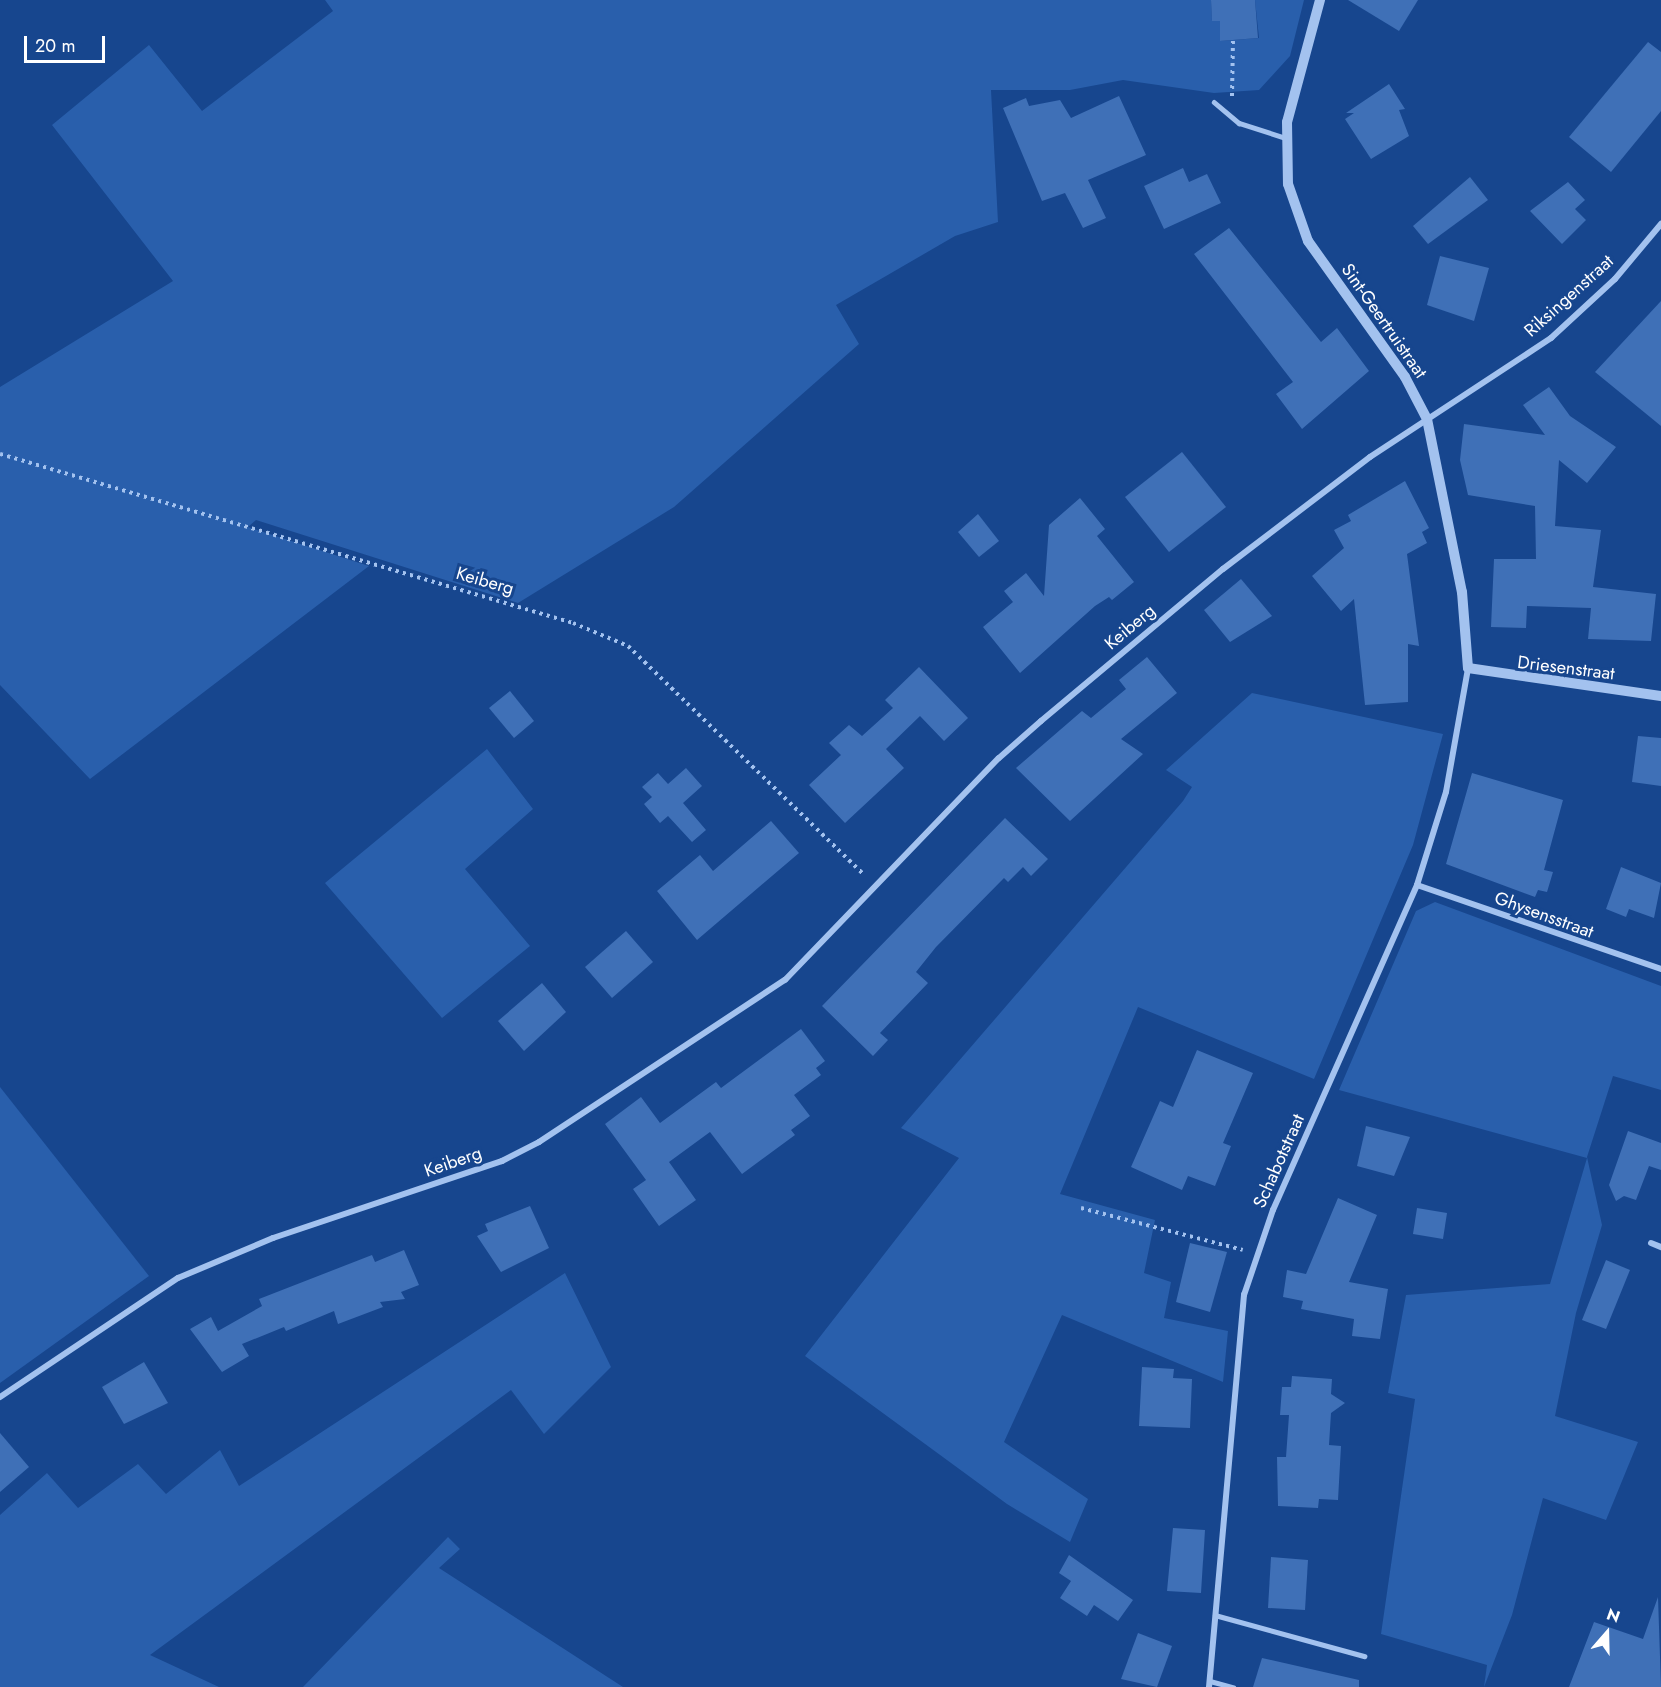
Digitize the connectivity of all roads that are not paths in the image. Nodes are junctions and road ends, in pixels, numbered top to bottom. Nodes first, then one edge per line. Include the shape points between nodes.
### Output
1 (1320, 0) edge
2 (1214, 102) dead end
3 (1286, 138) junction
4 (1661, 224) edge
5 (1427, 418) junction
6 (1468, 669) junction
7 (1661, 696) edge
8 (1417, 885) junction
9 (1661, 969) edge
10 (1651, 1243) dead end
11 (1661, 1247) edge
12 (0, 1397) edge
13 (1215, 1616) junction
14 (1364, 1656) dead end
15 (1210, 1684) edge
16 (1233, 1687) edge

1 - 3 street, Sint-Geertruistraat
2 - 3 lane via 1239,123
3 - 5 street, Sint-Geertruistraat via 1288,184 1308,240 1405,377
4 - 5 street, Riksingenstraat via 1615,279 1551,338
5 - 6 street, Sint-Geertruistraat via 1462,592
5 - 12 street, Keiberg via 1223,569 999,758 785,980 539,1142 502,1161 273,1238 178,1278
6 - 7 street, Driesenstraat
6 - 8 street, Schabotstraat via 1446,792
8 - 9 street, Ghysensstraat
8 - 13 street, Schabotstraat via 1255,1254 1234,1367
10 - 11 street
13 - 14 lane
13 - 15 street, Schabotstraat
15 - 16 lane

